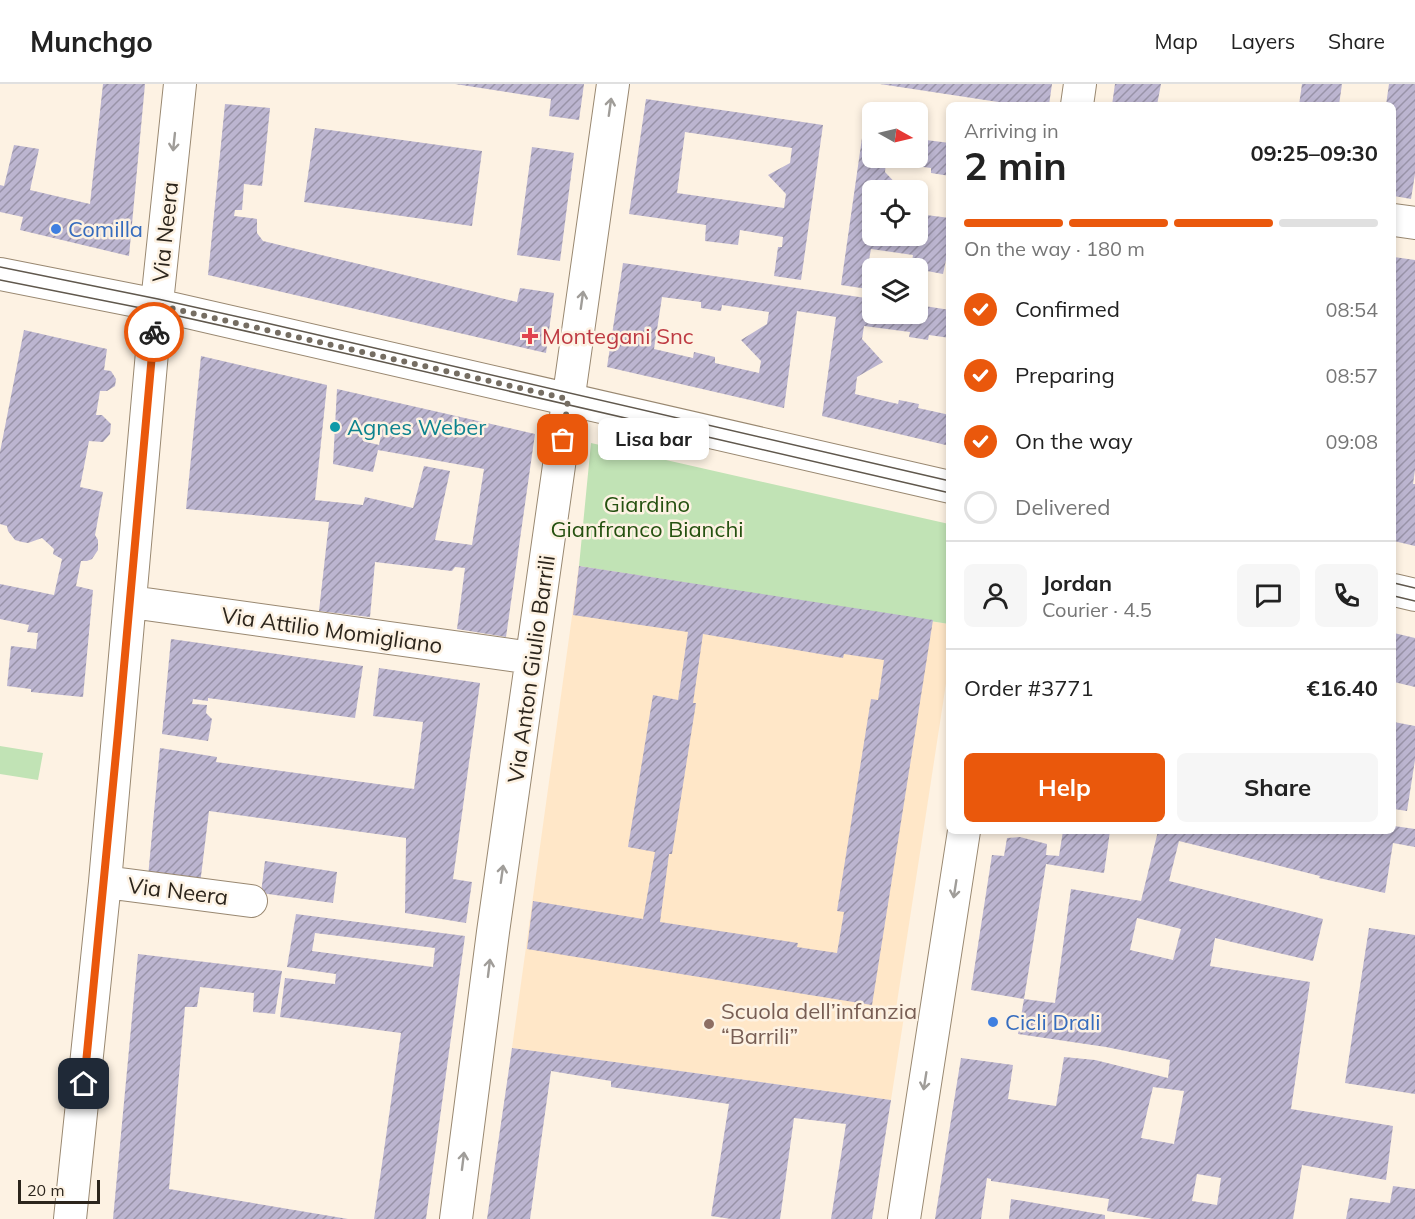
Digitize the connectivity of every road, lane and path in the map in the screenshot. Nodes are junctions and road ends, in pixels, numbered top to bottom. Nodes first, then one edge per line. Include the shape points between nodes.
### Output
1 (180, 84) edge
2 (613, 84) edge
3 (1080, 84) edge
4 (1077, 102) edge
5 (1396, 220) edge
6 (1415, 224) edge
7 (0, 274) edge
8 (157, 305) junction
9 (568, 399) junction
10 (946, 486) edge
11 (1396, 590) edge
12 (1415, 595) edge
13 (131, 602) junction
14 (532, 658) junction
15 (964, 834) edge
16 (105, 882) junction
17 (251, 901) dead end
18 (69, 1219) edge
19 (456, 1219) edge
20 (904, 1219) edge

1 -> 8 street, Via Neera
9 -> 2 street, Via Anton Giulio Barrili
3 - 4 street
5 - 6 street
7 - 8 street
8 - 9 street
8 - 13 street, Via Neera
9 - 10 street
9 - 14 street, Via Anton Giulio Barrili
11 - 12 street
13 - 14 street, Via Attilio Momigliano
13 - 16 street, Via Neera
19 -> 14 street, Via Anton Giulio Barrili
15 -> 20 street
16 - 17 street, Via Neera
16 - 18 street, Via Neera

